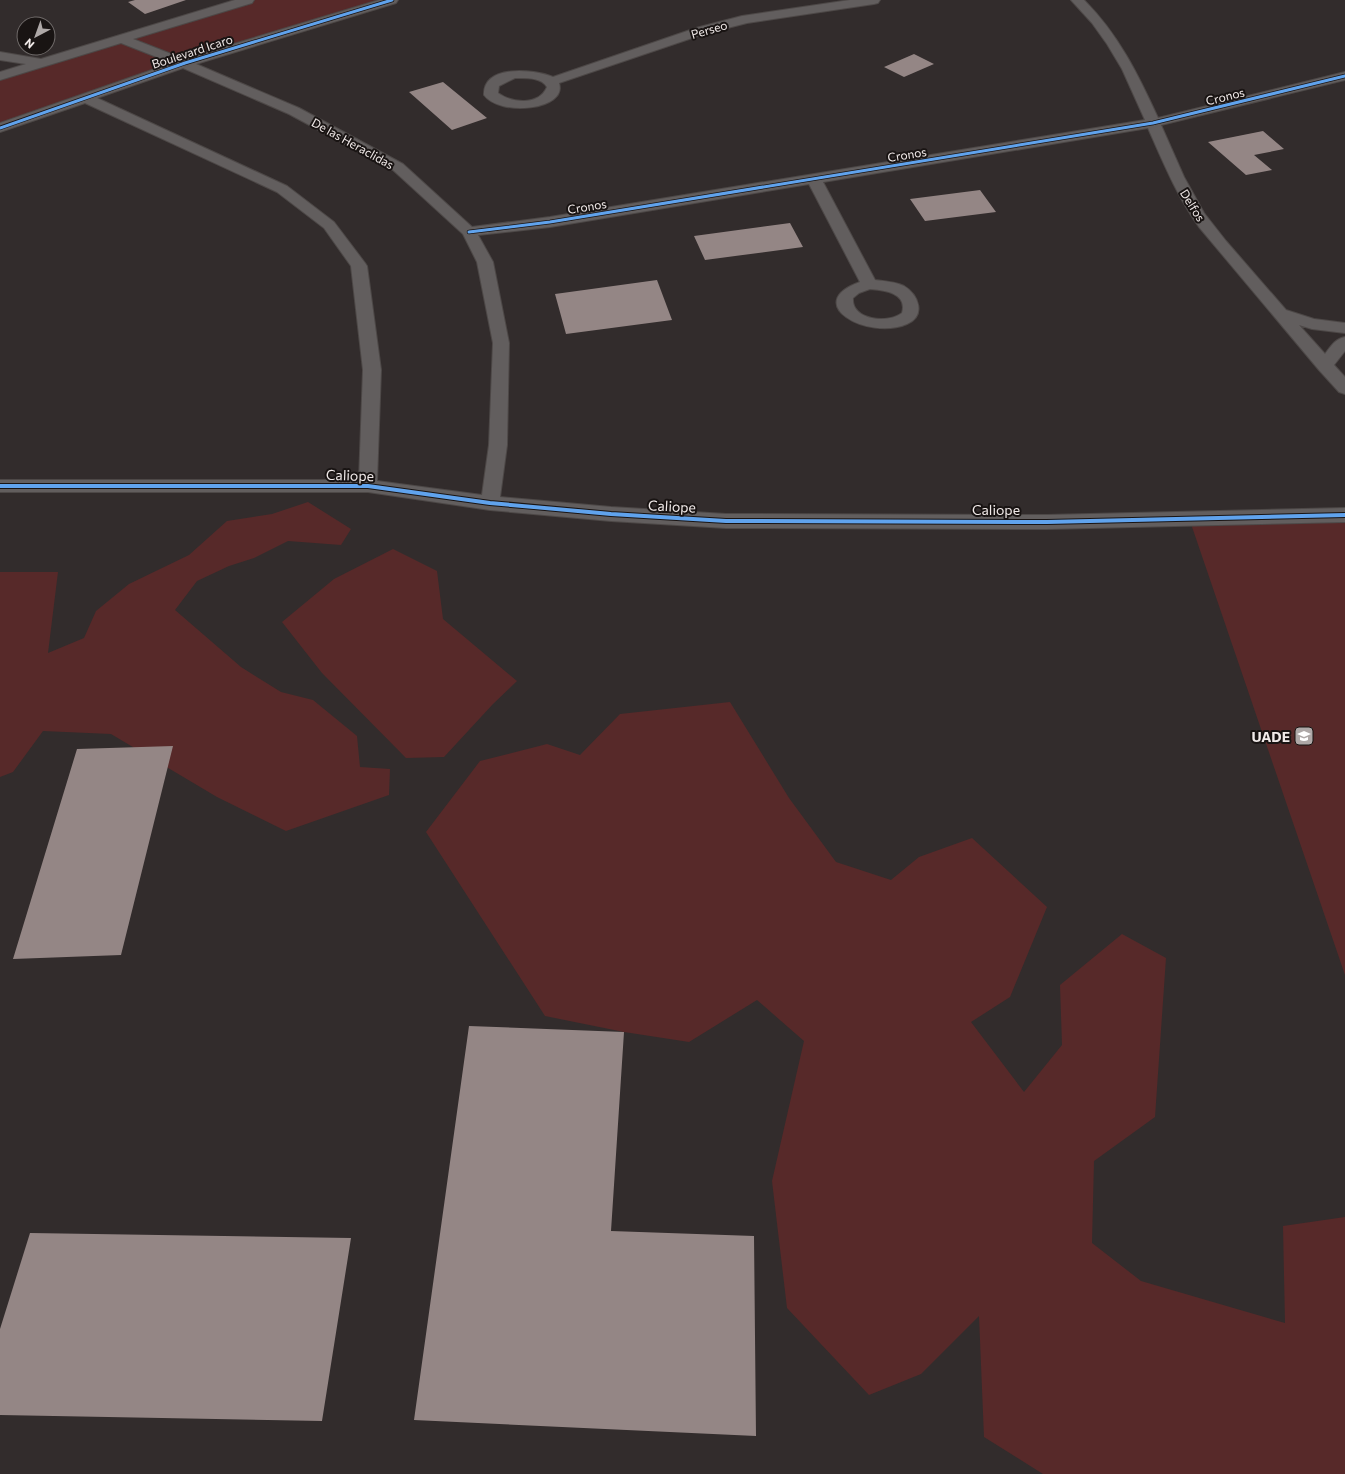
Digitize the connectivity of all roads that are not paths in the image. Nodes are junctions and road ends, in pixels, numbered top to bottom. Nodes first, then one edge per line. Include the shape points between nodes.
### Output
1 (248, 0) edge
2 (392, 0) edge
3 (874, 0) edge
4 (1077, 0) edge
5 (120, 39) junction
6 (0, 56) edge
7 (42, 63) junction
8 (185, 63) junction
9 (0, 76) edge
10 (1345, 76) edge
11 (550, 82) dead end
12 (86, 98) junction
13 (1153, 124) junction
14 (0, 128) edge
15 (814, 179) junction
16 (468, 232) junction
17 (869, 284) dead end
18 (1281, 314) junction
19 (1345, 328) edge
20 (1345, 342) edge
21 (1325, 366) junction
22 (1345, 388) edge
23 (0, 486) edge
24 (368, 486) junction
25 (490, 503) junction
26 (1345, 515) edge

1 - 5 street
2 - 8 street, Boulevard Icaro
3 - 11 street, Perseo via 746,19 700,31
4 - 13 street, Delfos via 1103,28 1125,62
5 - 7 street
5 - 8 street, De las Heraclidas
6 - 7 street
7 - 9 street
8 - 12 street, Boulevard Icaro
8 - 16 street, De las Heraclidas via 294,111 398,167
10 - 13 street, Cronos
12 - 14 street, Boulevard Icaro
12 - 24 street via 282,189 329,226 359,266 372,370
13 - 15 street, Cronos
13 - 18 street, Delfos via 1190,203 1211,233
15 - 16 street, Cronos via 550,222
15 - 17 street
16 - 25 street, De las Heraclidas via 485,262 500,343 498,445
18 - 19 street via 1312,324
18 - 21 street, Delfos
20 - 21 street
21 - 22 street, Delfos
23 - 24 street, Caliope
24 - 25 street, Caliope
25 - 26 street, Caliope via 726,521 1047,522

